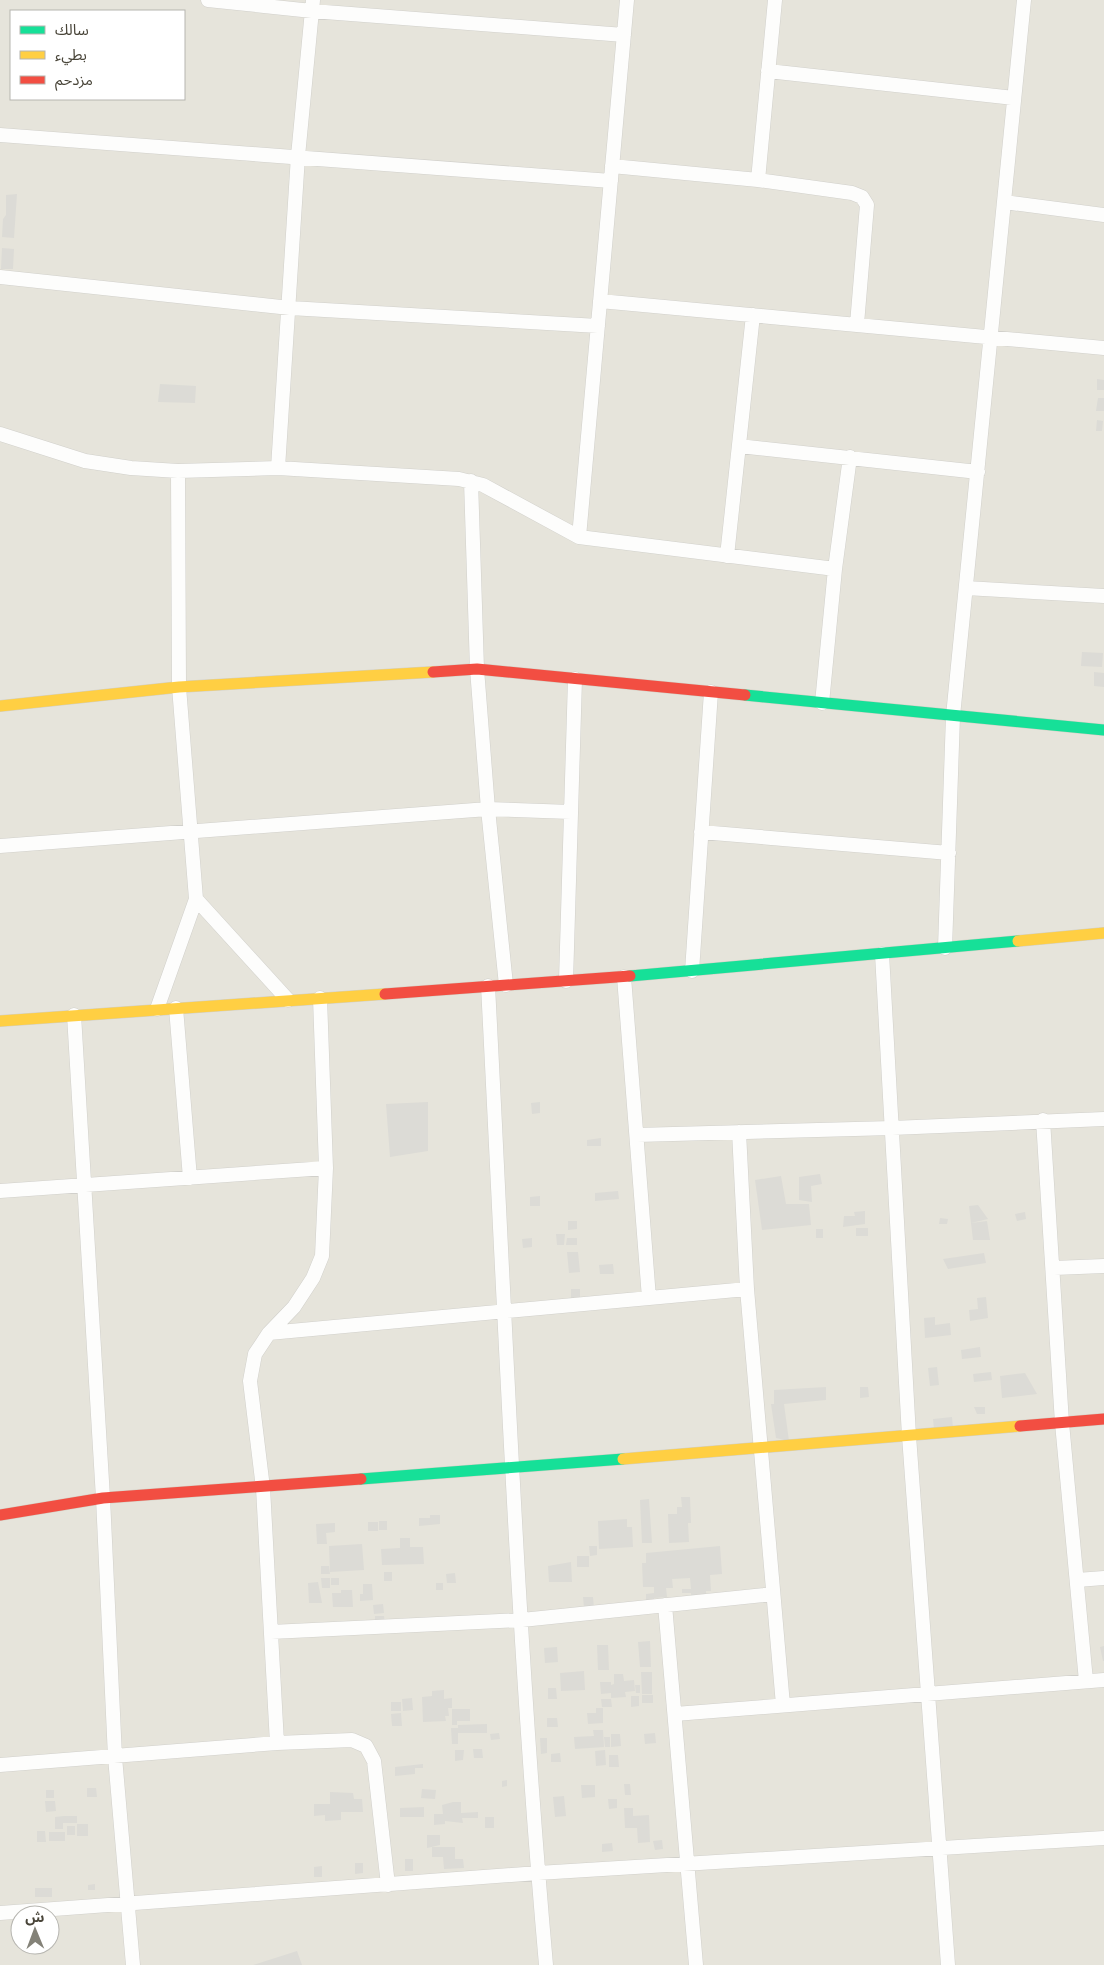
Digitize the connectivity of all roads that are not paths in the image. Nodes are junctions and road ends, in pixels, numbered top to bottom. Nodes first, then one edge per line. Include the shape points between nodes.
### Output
1 (208, 0) edge
2 (627, 0) edge
3 (775, 0) edge
4 (1024, 0) edge
5 (312, 5) edge
6 (624, 35) junction
7 (768, 71) junction
8 (1014, 98) junction
9 (0, 135) edge
10 (298, 156) junction
11 (612, 166) junction
12 (758, 180) junction
13 (611, 181) junction
14 (1004, 202) junction
15 (1104, 215) edge
16 (0, 277) edge
17 (600, 301) junction
18 (290, 308) junction
19 (753, 314) junction
20 (857, 324) junction
21 (598, 326) junction
22 (991, 336) junction
23 (1104, 348) edge
24 (0, 434) edge
25 (739, 446) junction
26 (850, 457) junction
27 (278, 468) junction
28 (178, 471) junction
29 (978, 472) junction
30 (471, 481) junction
31 (579, 537) junction
32 (727, 556) junction
33 (835, 570) junction
34 (966, 588) junction
35 (1104, 596) edge
36 (477, 669) junction
37 (575, 679) junction
38 (179, 687) junction
39 (710, 692) junction
40 (822, 703) junction
41 (0, 706) edge
42 (953, 716) junction
43 (1104, 730) edge
44 (488, 809) junction
45 (571, 812) junction
46 (190, 831) junction
47 (701, 832) junction
48 (0, 846) edge
49 (948, 853) junction
50 (196, 899) junction
51 (1104, 933) edge
52 (945, 948) junction
53 (882, 954) junction
54 (692, 971) junction
55 (624, 977) junction
56 (566, 981) junction
57 (506, 985) junction
58 (488, 986) junction
59 (320, 998) junction
60 (288, 1000) junction
61 (176, 1008) junction
62 (157, 1009) junction
63 (74, 1015) junction
64 (0, 1020) edge
65 (1104, 1119) edge
66 (1043, 1120) junction
67 (892, 1128) junction
68 (739, 1132) junction
69 (637, 1135) junction
70 (326, 1168) junction
71 (190, 1178) junction
72 (83, 1185) junction
73 (0, 1191) edge
74 (1104, 1266) edge
75 (1054, 1268) junction
76 (747, 1289) junction
77 (649, 1298) junction
78 (505, 1311) junction
79 (269, 1332) junction
80 (1104, 1420) edge
81 (1062, 1423) junction
82 (909, 1436) junction
83 (762, 1448) junction
84 (512, 1468) junction
85 (263, 1488) junction
86 (103, 1498) junction
87 (0, 1515) edge
88 (1104, 1578) edge
89 (1077, 1580) junction
90 (774, 1594) junction
91 (665, 1605) junction
92 (522, 1620) junction
93 (271, 1632) junction
94 (1104, 1680) edge
95 (1086, 1681) junction
96 (928, 1693) junction
97 (783, 1705) junction
98 (675, 1714) junction
99 (276, 1742) junction
100 (114, 1757) junction
101 (0, 1765) edge
102 (1104, 1838) edge
103 (939, 1848) junction
104 (688, 1864) junction
105 (538, 1873) junction
106 (388, 1884) junction
107 (129, 1904) junction
108 (0, 1913) edge
109 (133, 1965) edge
110 (546, 1965) edge
111 (696, 1965) edge
112 (948, 1965) edge

1 - 5 street
2 - 6 street
3 - 7 street
4 - 8 street
5 - 6 street
5 - 10 street
6 - 11 street
7 - 8 street
7 - 12 street
8 - 14 street
9 - 10 street
10 - 13 street
10 - 18 street
11 - 12 street
11 - 13 street
12 - 20 street via 862,197 867,205
13 - 17 street
14 - 15 street
14 - 22 street
16 - 18 street
17 - 19 street
17 - 21 street
18 - 21 street
18 - 27 street
19 - 20 street
19 - 25 street
20 - 22 street
21 - 31 street
22 - 23 street
22 - 29 street
24 - 28 street via 85,461
25 - 26 street
25 - 32 street
26 - 29 street
26 - 33 street
27 - 28 street
27 - 30 street
28 - 38 street
29 - 34 street
30 - 31 street
30 - 36 street
31 - 32 street
32 - 33 street
33 - 40 street
34 - 35 street
34 - 42 street
36 - 37 street
36 - 38 street
36 - 44 street
37 - 39 street
37 - 45 street
38 - 41 street
38 - 46 street
39 - 40 street
39 - 47 street
40 - 42 street
42 - 43 street
42 - 49 street
44 - 45 street
44 - 46 street
44 - 57 street
45 - 56 street
46 - 48 street
46 - 50 street
47 - 49 street
47 - 54 street
49 - 52 street
50 - 60 street
50 - 62 street
51 - 52 street
52 - 53 street
53 - 54 street
53 - 67 street
54 - 55 street
55 - 56 street
55 - 69 street
56 - 57 street
57 - 58 street
58 - 59 street
58 - 78 street
59 - 60 street
59 - 70 street
60 - 61 street
61 - 62 street
61 - 71 street
62 - 63 street
63 - 64 street
63 - 72 street
65 - 66 street
66 - 67 street
66 - 75 street
67 - 68 street
67 - 82 street
68 - 69 street
68 - 76 street
69 - 77 street
70 - 71 street
70 - 79 street via 322,1256 313,1278 294,1307
71 - 72 street
72 - 73 street
72 - 86 street
74 - 75 street
75 - 81 street
76 - 77 street
76 - 83 street
77 - 78 street
78 - 79 street
78 - 84 street
79 - 85 street via 255,1354 250,1381
80 - 81 street
81 - 82 street
81 - 89 street
82 - 83 street
82 - 96 street
83 - 84 street
83 - 90 street
84 - 85 street
84 - 92 street
85 - 86 street
85 - 93 street
86 - 87 street
86 - 100 street
88 - 89 street
89 - 95 street
90 - 91 street
90 - 97 street
91 - 92 street
91 - 98 street
92 - 93 street
92 - 105 street
93 - 99 street
94 - 95 street
95 - 96 street
96 - 97 street
96 - 103 street
97 - 98 street
98 - 104 street
99 - 100 street
99 - 106 street via 352,1740 366,1746 374,1761
100 - 101 street
100 - 107 street
102 - 103 street
103 - 104 street
103 - 112 street
104 - 105 street
104 - 111 street
105 - 106 street
105 - 110 street
106 - 107 street
107 - 108 street
107 - 109 street

